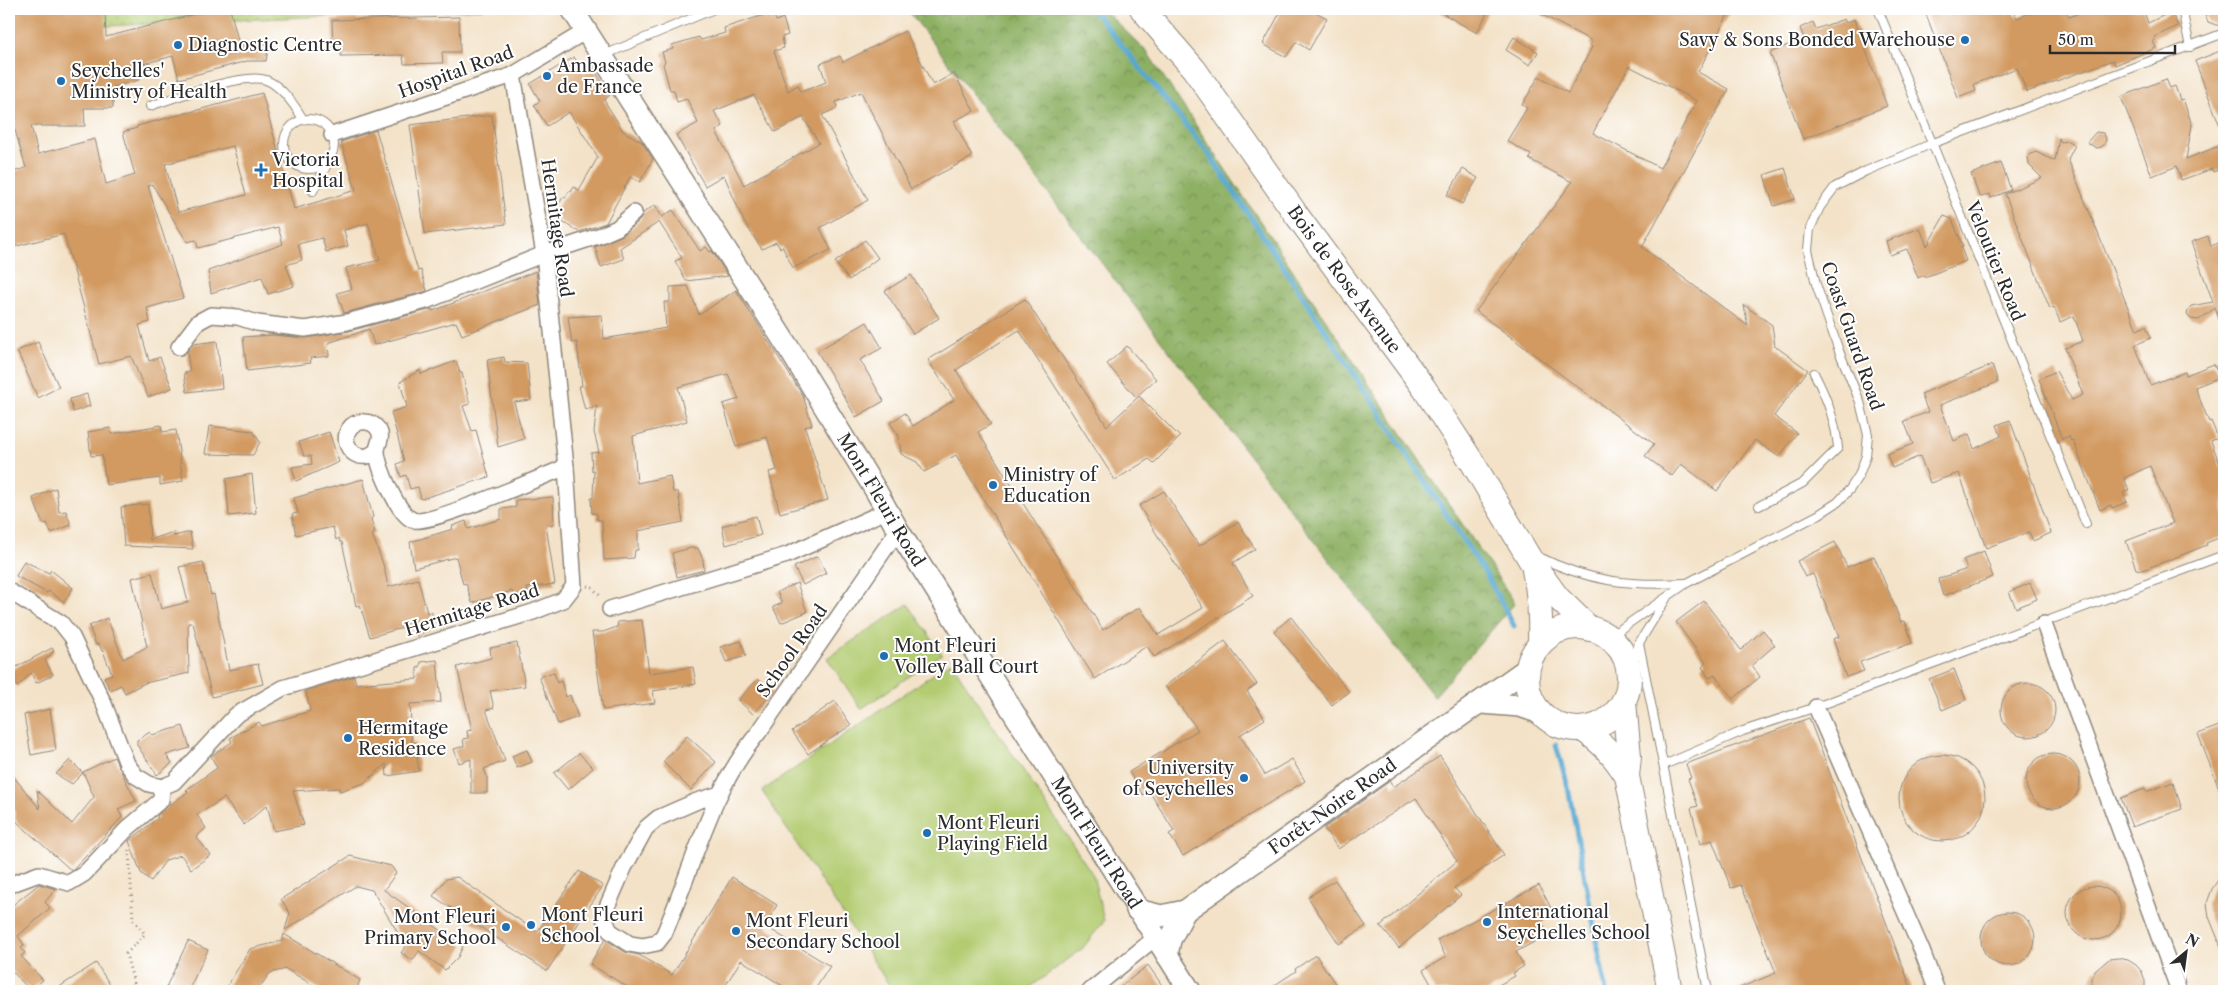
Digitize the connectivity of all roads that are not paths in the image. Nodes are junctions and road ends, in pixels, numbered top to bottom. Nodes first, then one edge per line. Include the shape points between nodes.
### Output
1 (572, 9) edge
2 (714, 9) edge
3 (1142, 9) edge
4 (1878, 9) edge
5 (2182, 9) edge
6 (586, 31) junction
7 (2224, 33) edge
8 (2190, 47) junction
9 (602, 56) junction
10 (513, 75) junction
11 (150, 106) dead end
12 (303, 119) junction
13 (332, 135) junction
14 (1931, 144) junction
15 (331, 157) junction
16 (313, 191) dead end
17 (634, 213) dead end
18 (544, 254) junction
19 (179, 347) dead end
20 (1814, 372) dead end
21 (377, 451) dead end
22 (566, 467) junction
23 (1759, 506) dead end
24 (886, 511) junction
25 (2086, 524) dead end
26 (898, 530) junction
27 (1528, 555) junction
28 (2224, 555) edge
29 (1687, 583) junction
30 (9, 591) edge
31 (1668, 595) junction
32 (610, 609) road end
33 (2044, 624) junction
34 (1600, 633) junction
35 (1639, 643) junction
36 (1540, 644) junction
37 (1528, 668) junction
38 (1629, 675) junction
39 (1624, 702) junction
40 (1482, 703) junction
41 (1816, 707) junction
42 (1541, 713) junction
43 (1582, 729) junction
44 (1664, 765) junction
45 (1627, 776) junction
46 (162, 787) junction
47 (720, 794) junction
48 (9, 885) edge
49 (1137, 910) junction
50 (1185, 911) junction
51 (1161, 947) junction
52 (1090, 991) edge
53 (1190, 991) edge
54 (1670, 991) edge
55 (1708, 991) edge
56 (1937, 991) edge
57 (2179, 991) edge

1 - 6 main road, Mont Fleuri Road
2 - 9 lane
3 - 27 main road, Bois de Rose Avenue via 1194,69 1424,388
4 - 14 lane, Veloutier Road
5 - 8 lane
6 - 9 main road, Mont Fleuri Road
6 - 10 street, Hospital Road
7 - 8 lane, Coast Guard Road
8 - 14 lane, Coast Guard Road
9 - 24 main road, Mont Fleuri Road via 793,355
10 - 13 street, Hospital Road
10 - 18 street, Hermitage Road
11 - 12 lane via 247,78 267,80 289,98
12 - 13 lane via 317,120
12 - 15 lane via 288,131 284,141 292,162 312,168
13 - 15 lane
14 - 25 lane, Veloutier Road
14 - 29 lane, Coast Guard Road via 1866,171 1835,188 1820,207 1810,229 1808,250 1816,284 1860,402 1868,435 1866,456 1858,475 1838,502 1818,515
15 - 16 lane
17 - 18 street via 618,228 601,236
18 - 19 street via 426,300 347,322 305,329 212,315 198,322
18 - 22 street, Hermitage Road
20 - 23 lane via 1837,433 1838,448 1803,483
21 - 22 street via 389,491 403,513 413,520 452,511
22 - 46 street, Hermitage Road via 574,586 563,600 283,688 236,715 174,782
24 - 26 main road, Mont Fleuri Road
24 - 32 street via 787,555
26 - 47 street, School Road via 740,755
26 - 49 main road, Mont Fleuri Road
27 - 29 lane via 1603,580 1645,585
27 - 34 main road, Bois de Rose Avenue via 1557,597
27 - 36 main road, Bois de Rose Avenue via 1538,588
28 - 33 lane
29 - 31 lane, Coast Guard Road
30 - 46 street via 61,623 72,637 104,704 127,764 136,776
31 - 34 lane, Coast Guard Road
31 - 35 lane, Coast Guard Road
33 - 41 lane
33 - 57 street
34 - 36 main road via 1577,628 1563,630
34 - 38 main road via 1619,648
35 - 38 lane, Coast Guard Road
35 - 44 lane
36 - 37 main road
37 - 40 main road, Forêt-Noire Road
37 - 42 main road via 1532,700
38 - 39 main road via 1629,689
39 - 43 main road via 1613,716 1598,726
39 - 45 main road via 1629,756
40 - 42 main road via 1520,706
40 - 50 main road, Forêt-Noire Road
41 - 44 lane via 1744,731
41 - 56 street
42 - 43 main road via 1560,726
43 - 45 main road via 1599,740
44 - 55 lane
45 - 54 main road
46 - 48 street via 161,800 128,828 84,874 70,883 39,874
47 - 47 street, School Road via 672,916 657,943 630,944 610,932 603,916 646,828 658,818
49 - 50 main road, Forêt-Noire Road via 1161,916
49 - 51 main road, Mont Fleuri Road
50 - 51 main road, Forêt-Noire Road via 1170,940
51 - 52 street
51 - 53 main road, Mont Fleuri Road

